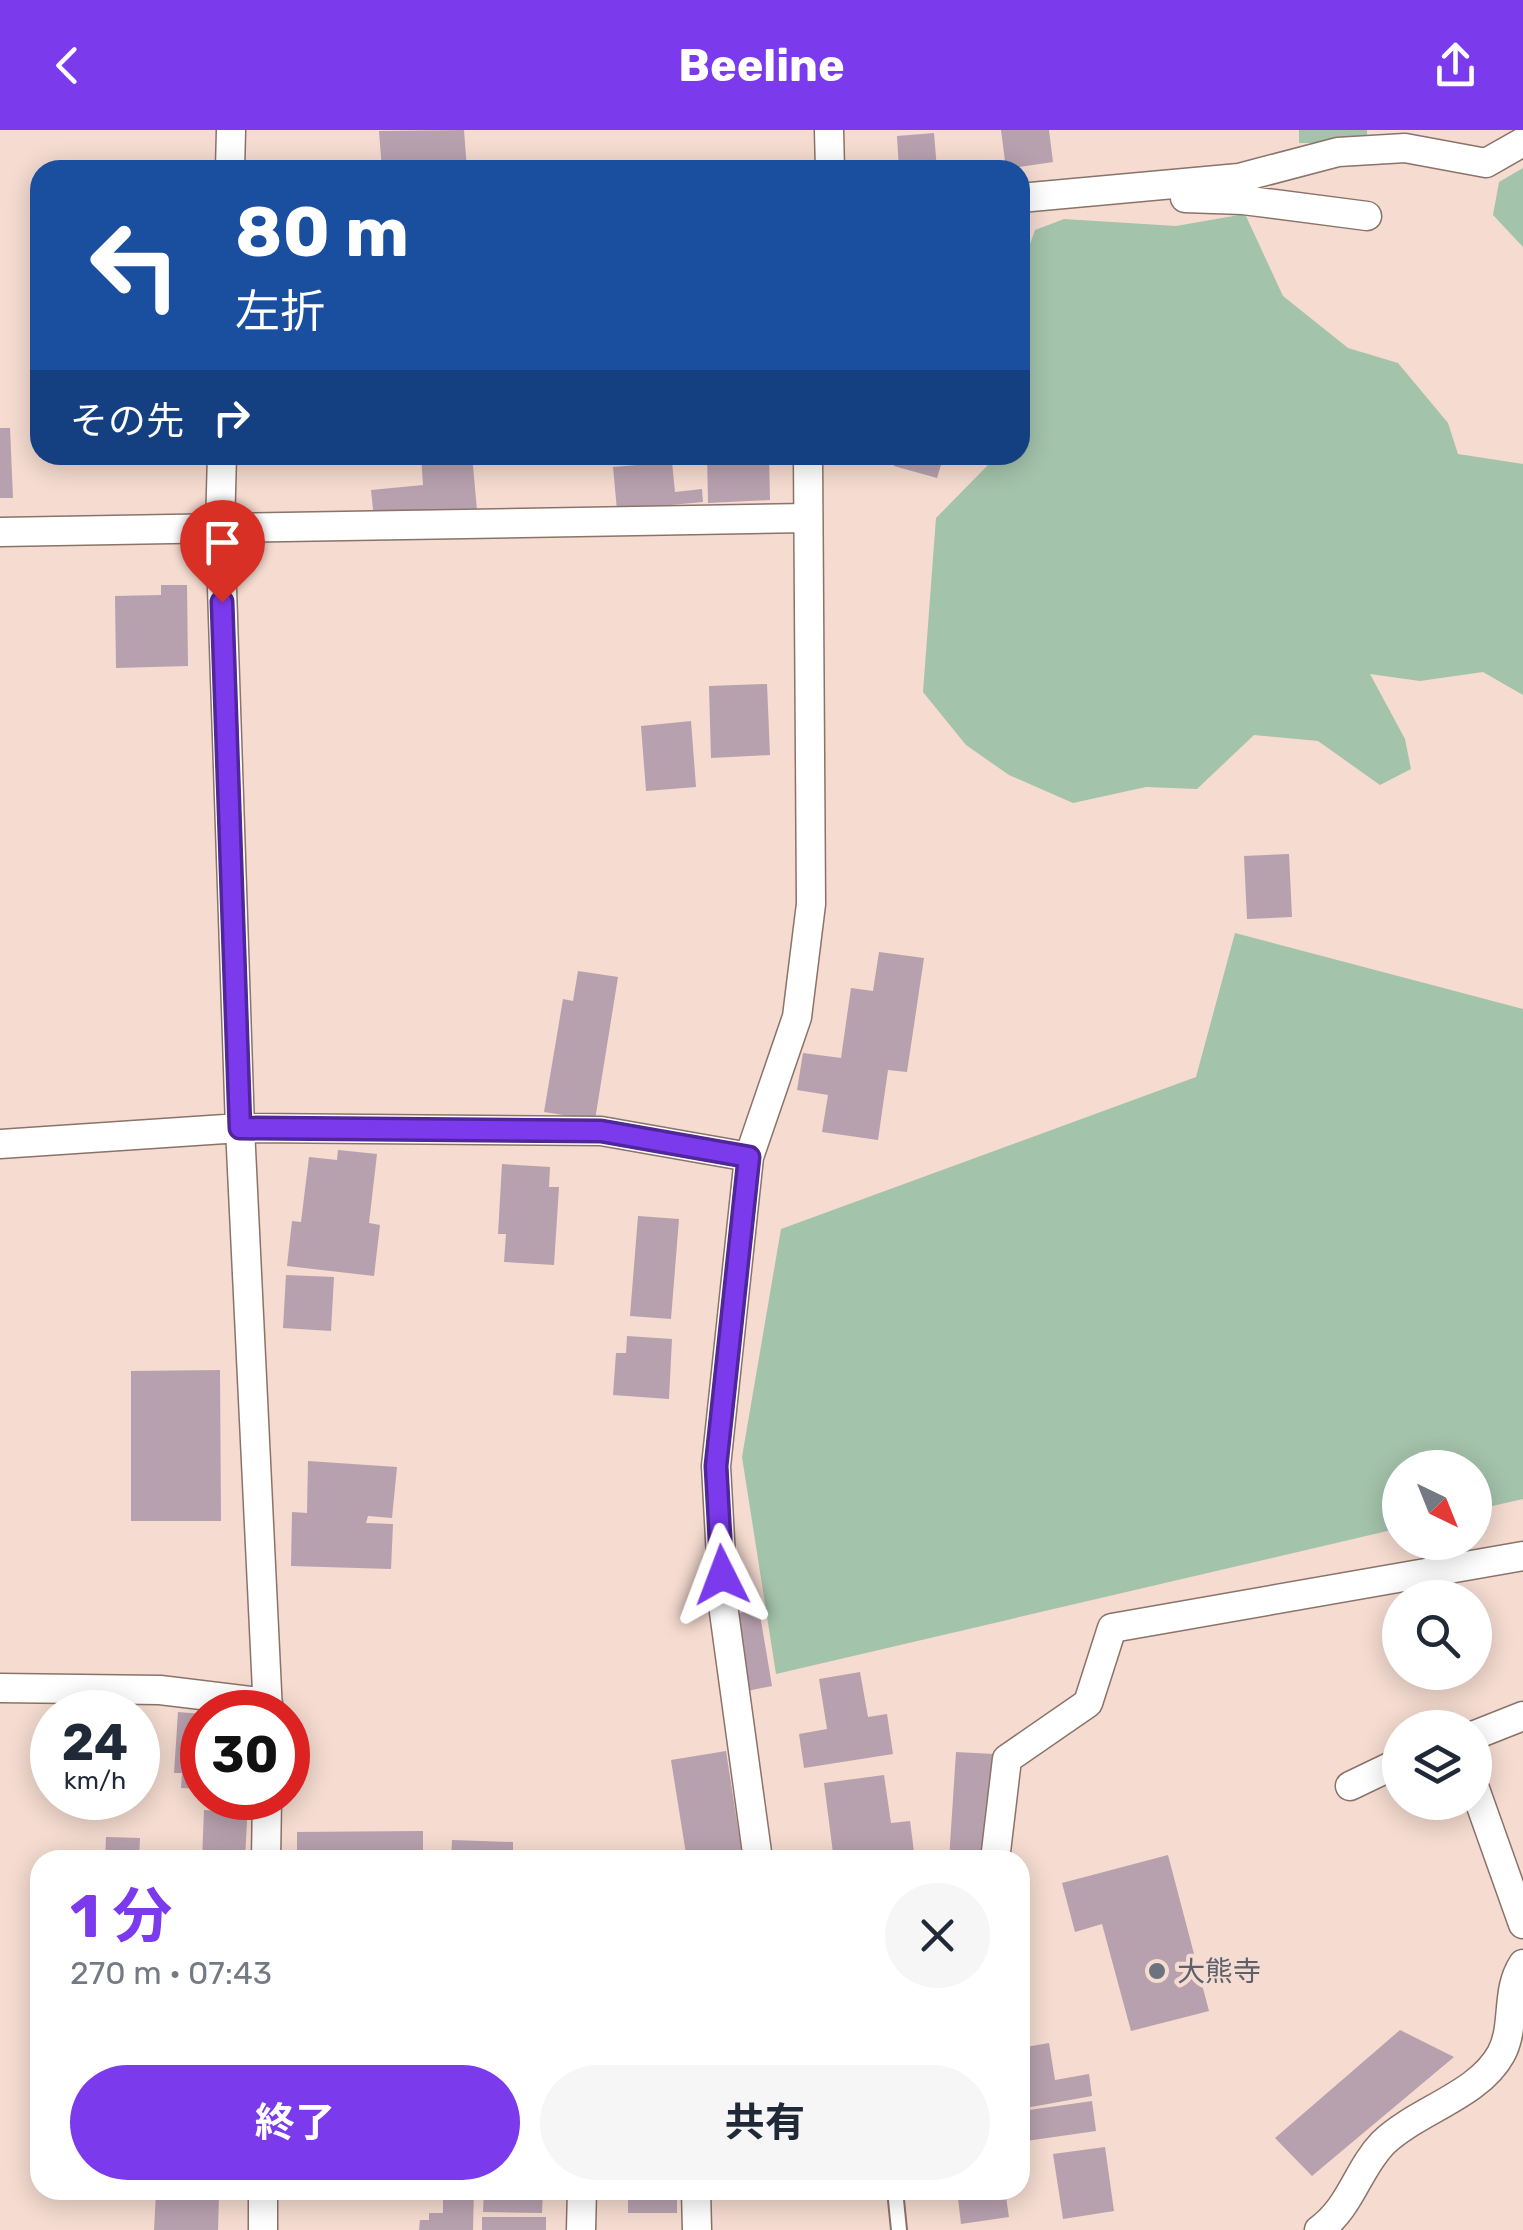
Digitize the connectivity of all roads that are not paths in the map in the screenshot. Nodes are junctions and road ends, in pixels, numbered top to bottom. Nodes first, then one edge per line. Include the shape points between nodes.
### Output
1 (230, 130) edge
2 (829, 130) edge
3 (1523, 142) edge
4 (230, 160) edge
5 (830, 160) edge
6 (1162, 185) junction
7 (1030, 197) edge
8 (1367, 216) dead end
9 (222, 465) edge
10 (808, 465) edge
11 (807, 518) junction
12 (220, 528) junction
13 (0, 532) edge
14 (240, 1128) junction
15 (0, 1144) edge
16 (749, 1157) junction
17 (1523, 1556) edge
18 (0, 1688) edge
19 (267, 1690) edge
20 (180, 1693) edge
21 (1523, 1716) edge
22 (1492, 1728) edge
23 (1382, 1771) edge
24 (1350, 1786) dead end
25 (267, 1820) edge
26 (1486, 1820) edge
27 (266, 1850) edge
28 (757, 1850) edge
29 (996, 1850) edge
30 (1523, 1924) edge
31 (1523, 1964) edge
32 (263, 2200) edge
33 (582, 2200) edge
34 (696, 2200) edge
35 (896, 2200) edge
36 (262, 2230) edge
37 (581, 2230) edge
38 (697, 2230) edge
39 (898, 2230) edge
40 (1319, 2230) edge

1 - 4 street
2 - 5 street
3 - 6 street via 1486,164 1406,148 1338,152 1239,178
6 - 7 street
6 - 8 street via 1172,197
9 - 12 street
10 - 11 street
11 - 12 street
11 - 16 street via 812,904 798,1017
12 - 13 street
12 - 14 street
14 - 15 street
14 - 16 street via 601,1131
14 - 19 street
16 - 28 street via 716,1466 724,1612
17 - 29 street via 1112,1628 1088,1703 1007,1760
18 - 20 street
21 - 22 street
23 - 24 street
25 - 27 street
26 - 30 street
31 - 40 street via 1515,1976 1503,2052 1486,2072 1382,2144 1340,2215
32 - 36 street
33 - 37 street
34 - 38 street
35 - 39 lane

